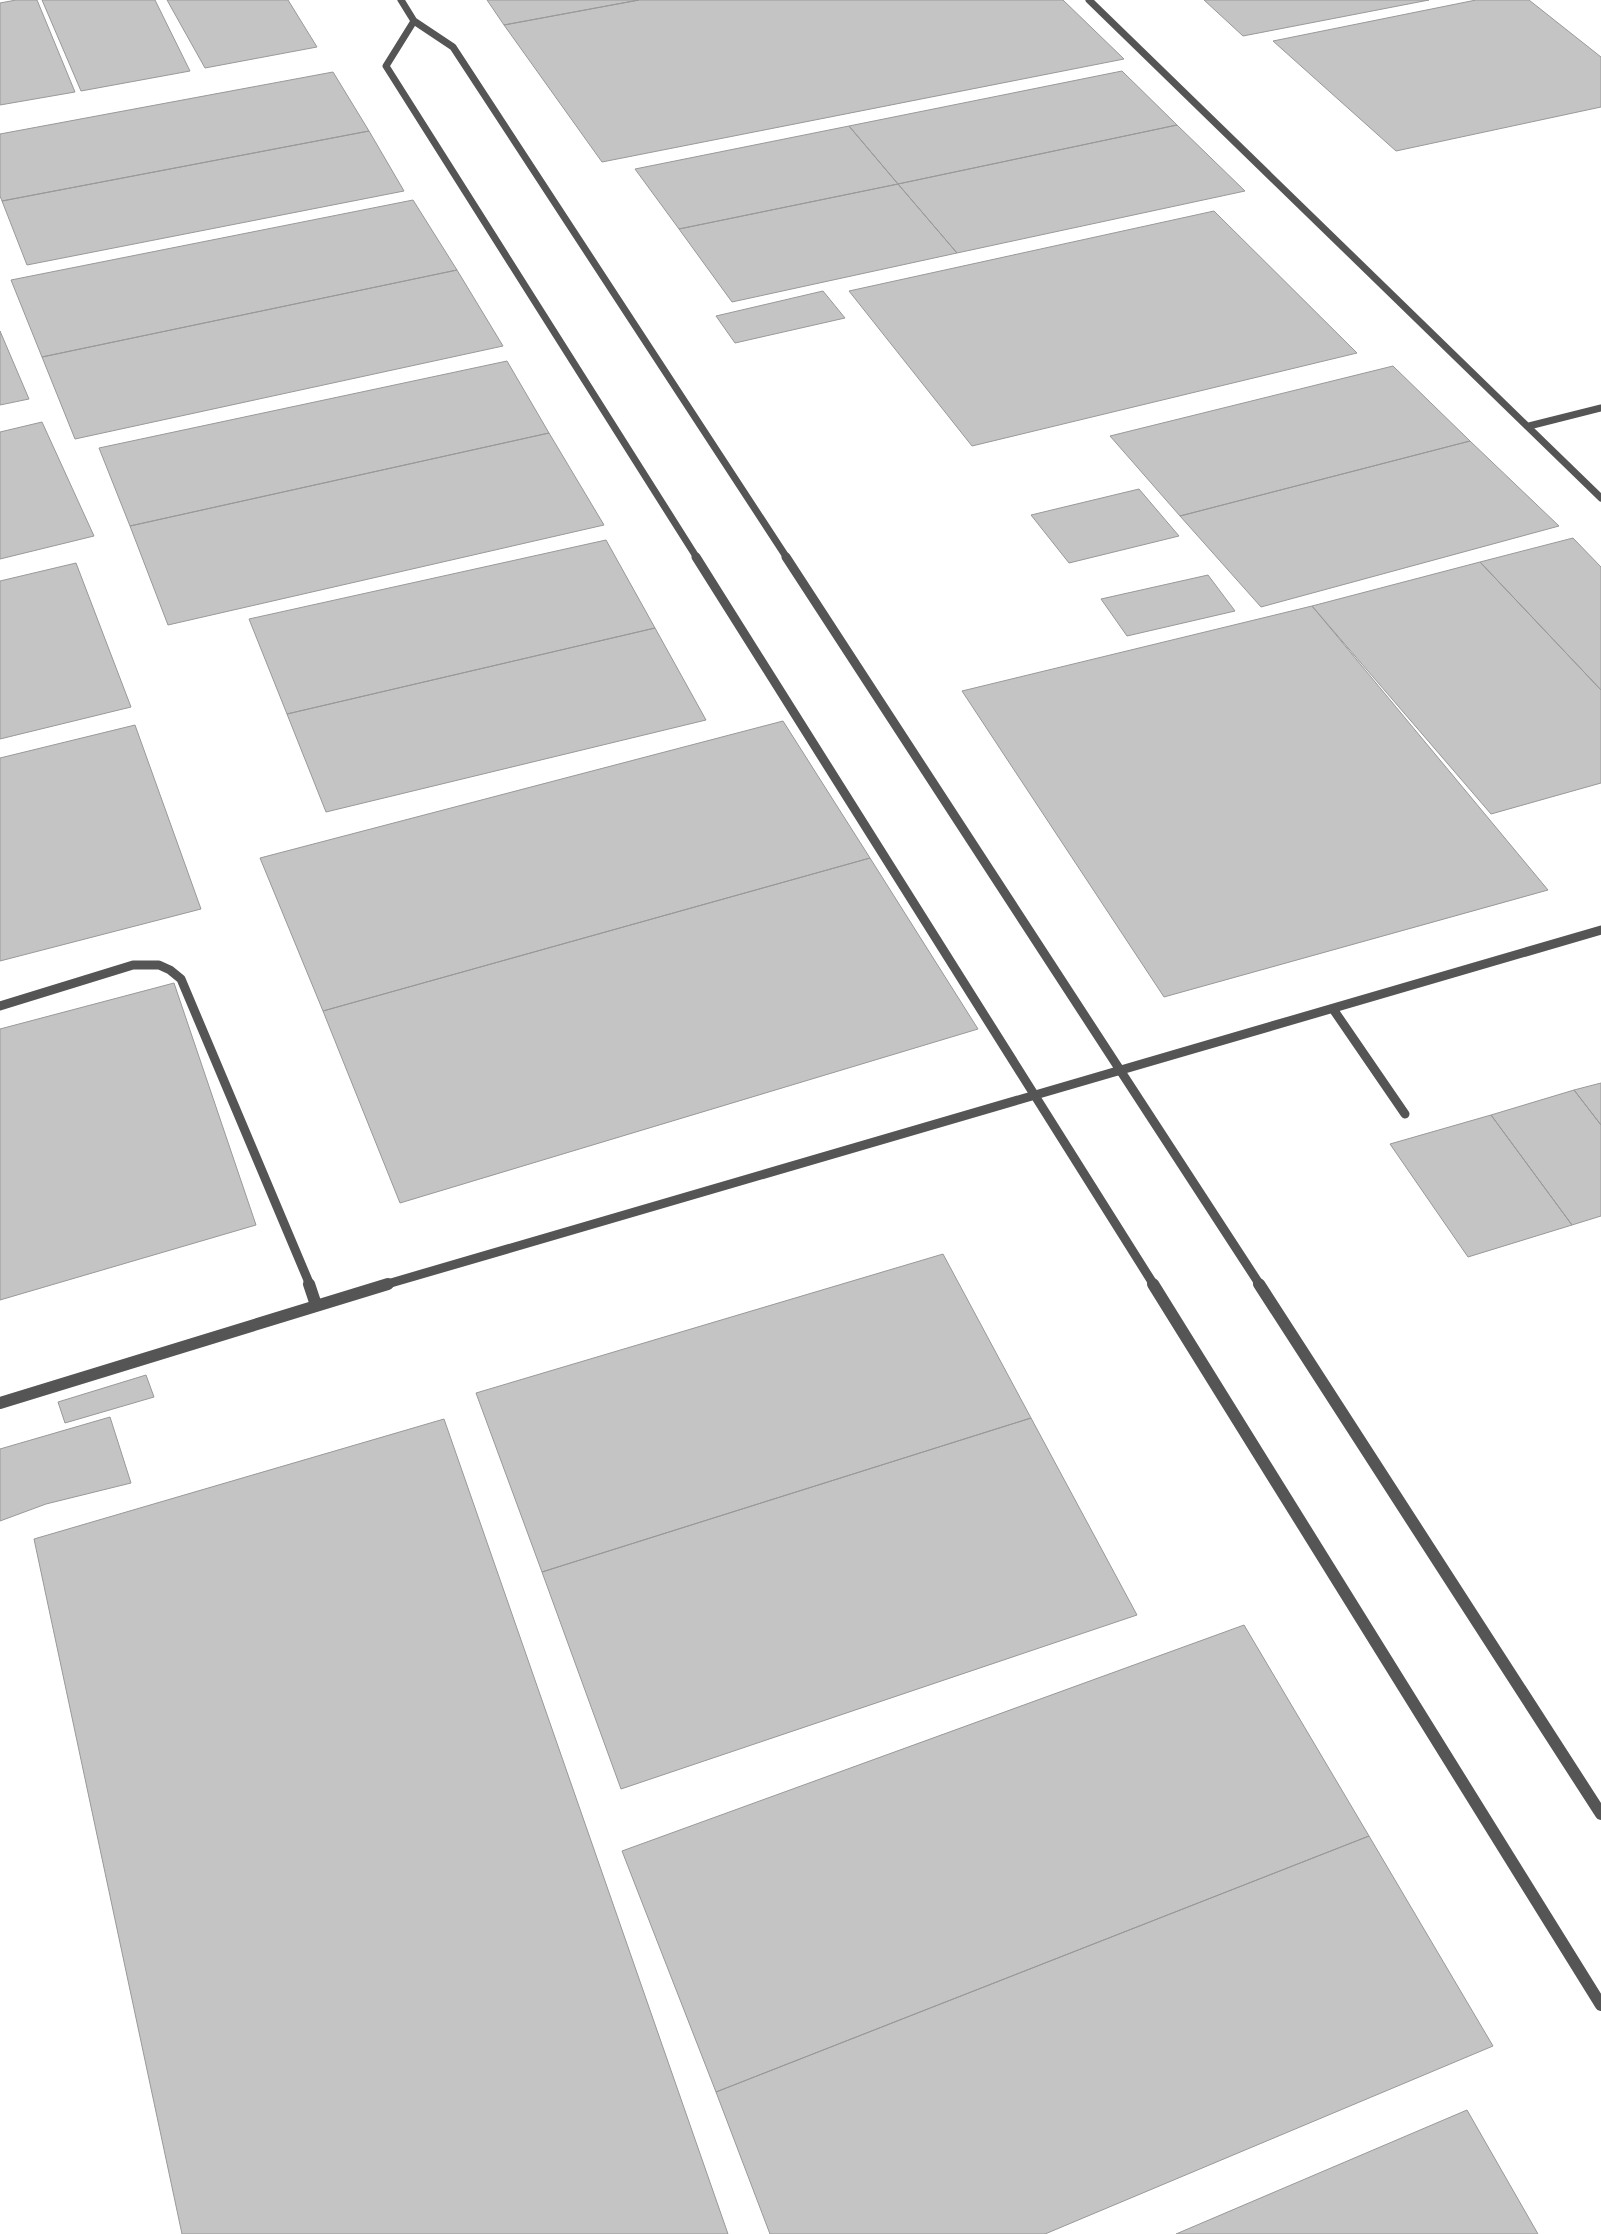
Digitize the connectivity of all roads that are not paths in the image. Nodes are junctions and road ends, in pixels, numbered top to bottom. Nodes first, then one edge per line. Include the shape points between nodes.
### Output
1 (401, 0) edge
2 (1089, 0) edge
3 (414, 21) junction
4 (1601, 408) edge
5 (1529, 426) junction
6 (1601, 498) edge
7 (1601, 930) edge
8 (0, 1006) edge
9 (1333, 1009) junction
10 (1122, 1071) junction
11 (1035, 1094) junction
12 (1405, 1114) dead end
13 (316, 1305) junction
14 (0, 1403) edge
15 (1601, 1814) edge
16 (1601, 2005) edge

1 - 3 street
2 - 5 street
3 - 10 street via 453,47
3 - 11 street via 386,66
4 - 5 street
5 - 6 street
7 - 9 street
8 - 13 street via 132,965 148,962 172,970 181,979 305,1270
9 - 10 street
9 - 12 street
10 - 11 street
10 - 15 street
11 - 13 street
11 - 16 street
13 - 14 street

